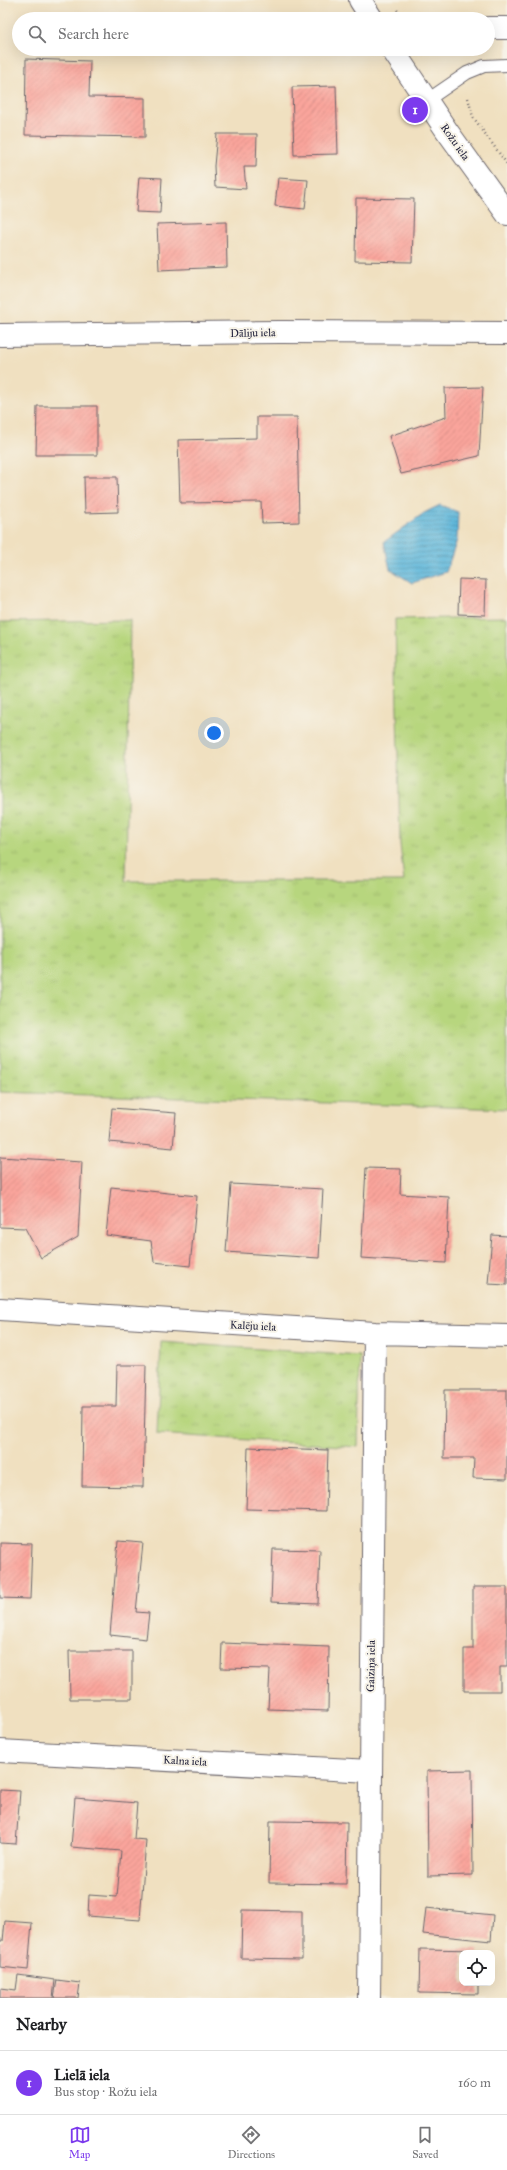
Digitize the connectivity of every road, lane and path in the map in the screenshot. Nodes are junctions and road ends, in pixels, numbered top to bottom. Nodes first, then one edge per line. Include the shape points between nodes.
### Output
1 (360, 0) edge
2 (368, 12) edge
3 (495, 28) edge
4 (507, 28) edge
5 (397, 56) edge
6 (462, 56) edge
7 (507, 65) edge
8 (468, 73) junction
9 (426, 100) junction
10 (507, 164) edge
11 (507, 214) edge
12 (507, 333) edge
13 (0, 336) edge
14 (0, 1309) edge
15 (375, 1333) junction
16 (507, 1336) edge
17 (0, 1751) edge
18 (370, 1771) junction
19 (369, 1998) edge

1 - 2 street
3 - 4 street
5 - 9 street, Rožu iela
6 - 8 path
7 - 8 lane via 484,66
8 - 9 lane
8 - 10 path via 468,104 473,117
9 - 11 street, Rožu iela
12 - 13 street, Dāliju iela via 280,332
14 - 15 street, Kalēju iela
15 - 16 street, Kalēju iela
15 - 18 street, Gaiziņa iela
17 - 18 street, Kalna iela
18 - 19 street, Gaiziņa iela

